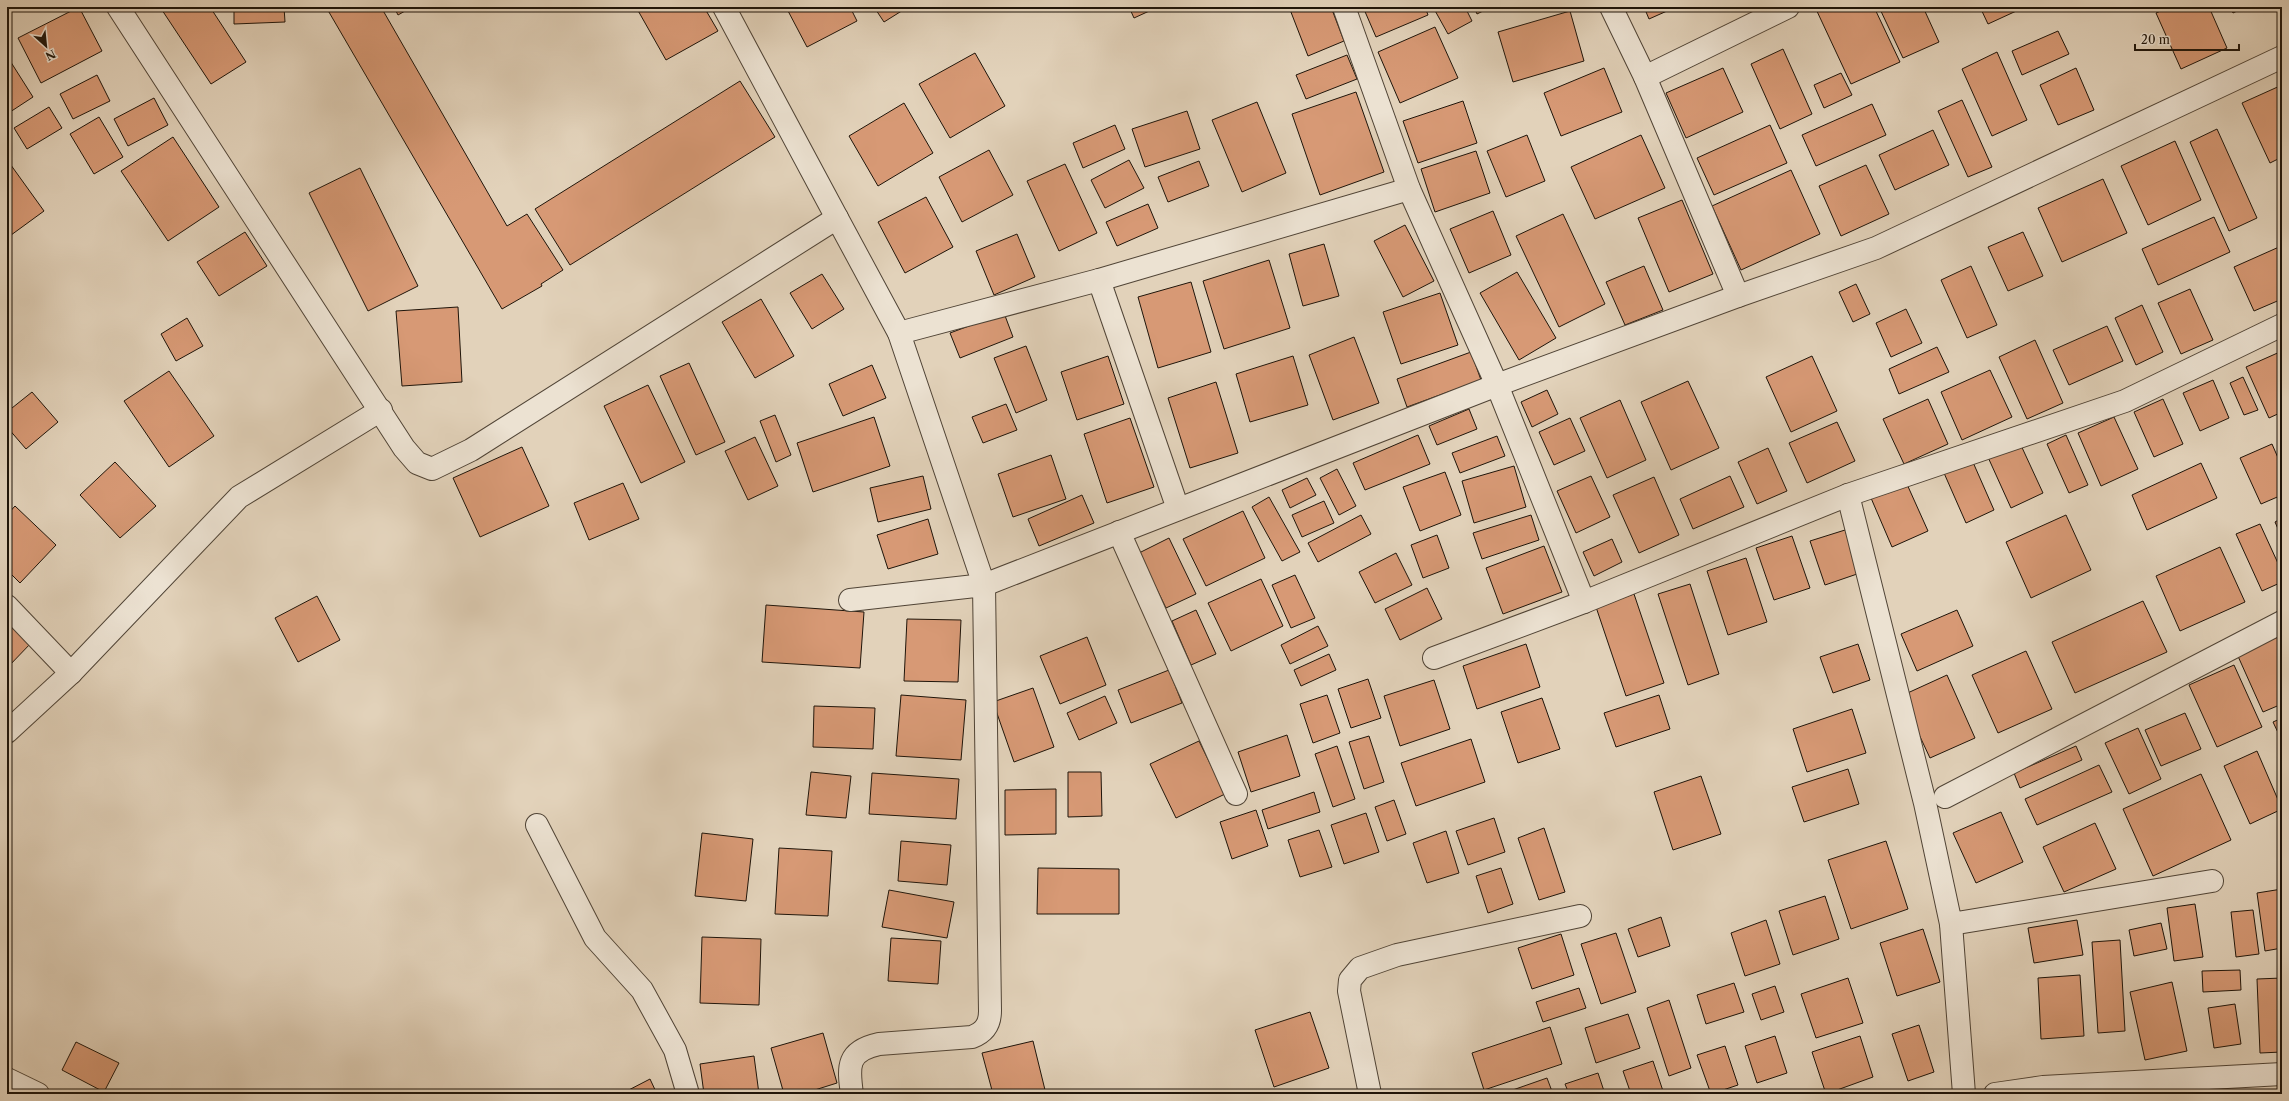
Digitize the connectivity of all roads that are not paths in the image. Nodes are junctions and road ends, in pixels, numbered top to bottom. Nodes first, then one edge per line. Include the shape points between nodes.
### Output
1 (118, 7) edge
2 (724, 7) edge
3 (1344, 7) edge
4 (1612, 7) edge
5 (1788, 7) edge
6 (2282, 58) edge
7 (1644, 77) junction
8 (1408, 189) junction
9 (837, 218) junction
10 (1099, 280) junction
11 (1738, 296) junction
12 (2282, 325) edge
13 (899, 333) junction
14 (1497, 385) junction
15 (381, 410) junction
16 (1848, 495) junction
17 (1178, 509) junction
18 (1119, 532) junction
19 (984, 585) junction
20 (850, 600) dead end
21 (1584, 602) junction
22 (7, 606) edge
23 (2282, 622) edge
24 (1434, 658) dead end
25 (72, 673) junction
26 (7, 732) edge
27 (1236, 794) dead end
28 (1945, 797) dead end
29 (537, 825) dead end
30 (2212, 881) dead end
31 (1580, 916) dead end
32 (1951, 924) junction
33 (2282, 1074) edge
34 (7, 1080) edge
35 (38, 1094) edge
36 (688, 1094) edge
37 (852, 1094) edge
38 (1370, 1094) edge
39 (1964, 1094) edge
40 (1995, 1094) edge

1 - 15 street
2 - 9 street
3 - 8 street
4 - 7 street
5 - 7 street
6 - 11 street via 1876,248
7 - 11 street
8 - 10 street
8 - 14 street
9 - 13 street
9 - 15 street via 471,450 432,469 417,463 404,448
10 - 13 street
10 - 17 street
11 - 14 street
12 - 16 street via 2125,401
13 - 19 street
14 - 17 street
14 - 21 street
15 - 25 street via 239,497
16 - 21 street
16 - 32 street via 1925,803
17 - 18 street
18 - 19 street
18 - 27 street
19 - 20 street
19 - 37 street via 990,1020 981,1034 972,1037 866,1047 857,1052 851,1063 849,1072
21 - 24 street
22 - 25 street
23 - 28 street
25 - 26 street
29 - 36 street via 594,938 642,990 675,1050
30 - 32 street
31 - 38 street via 1396,955 1360,968 1350,980 1349,991
32 - 39 street
33 - 40 street via 2043,1087
34 - 35 street

